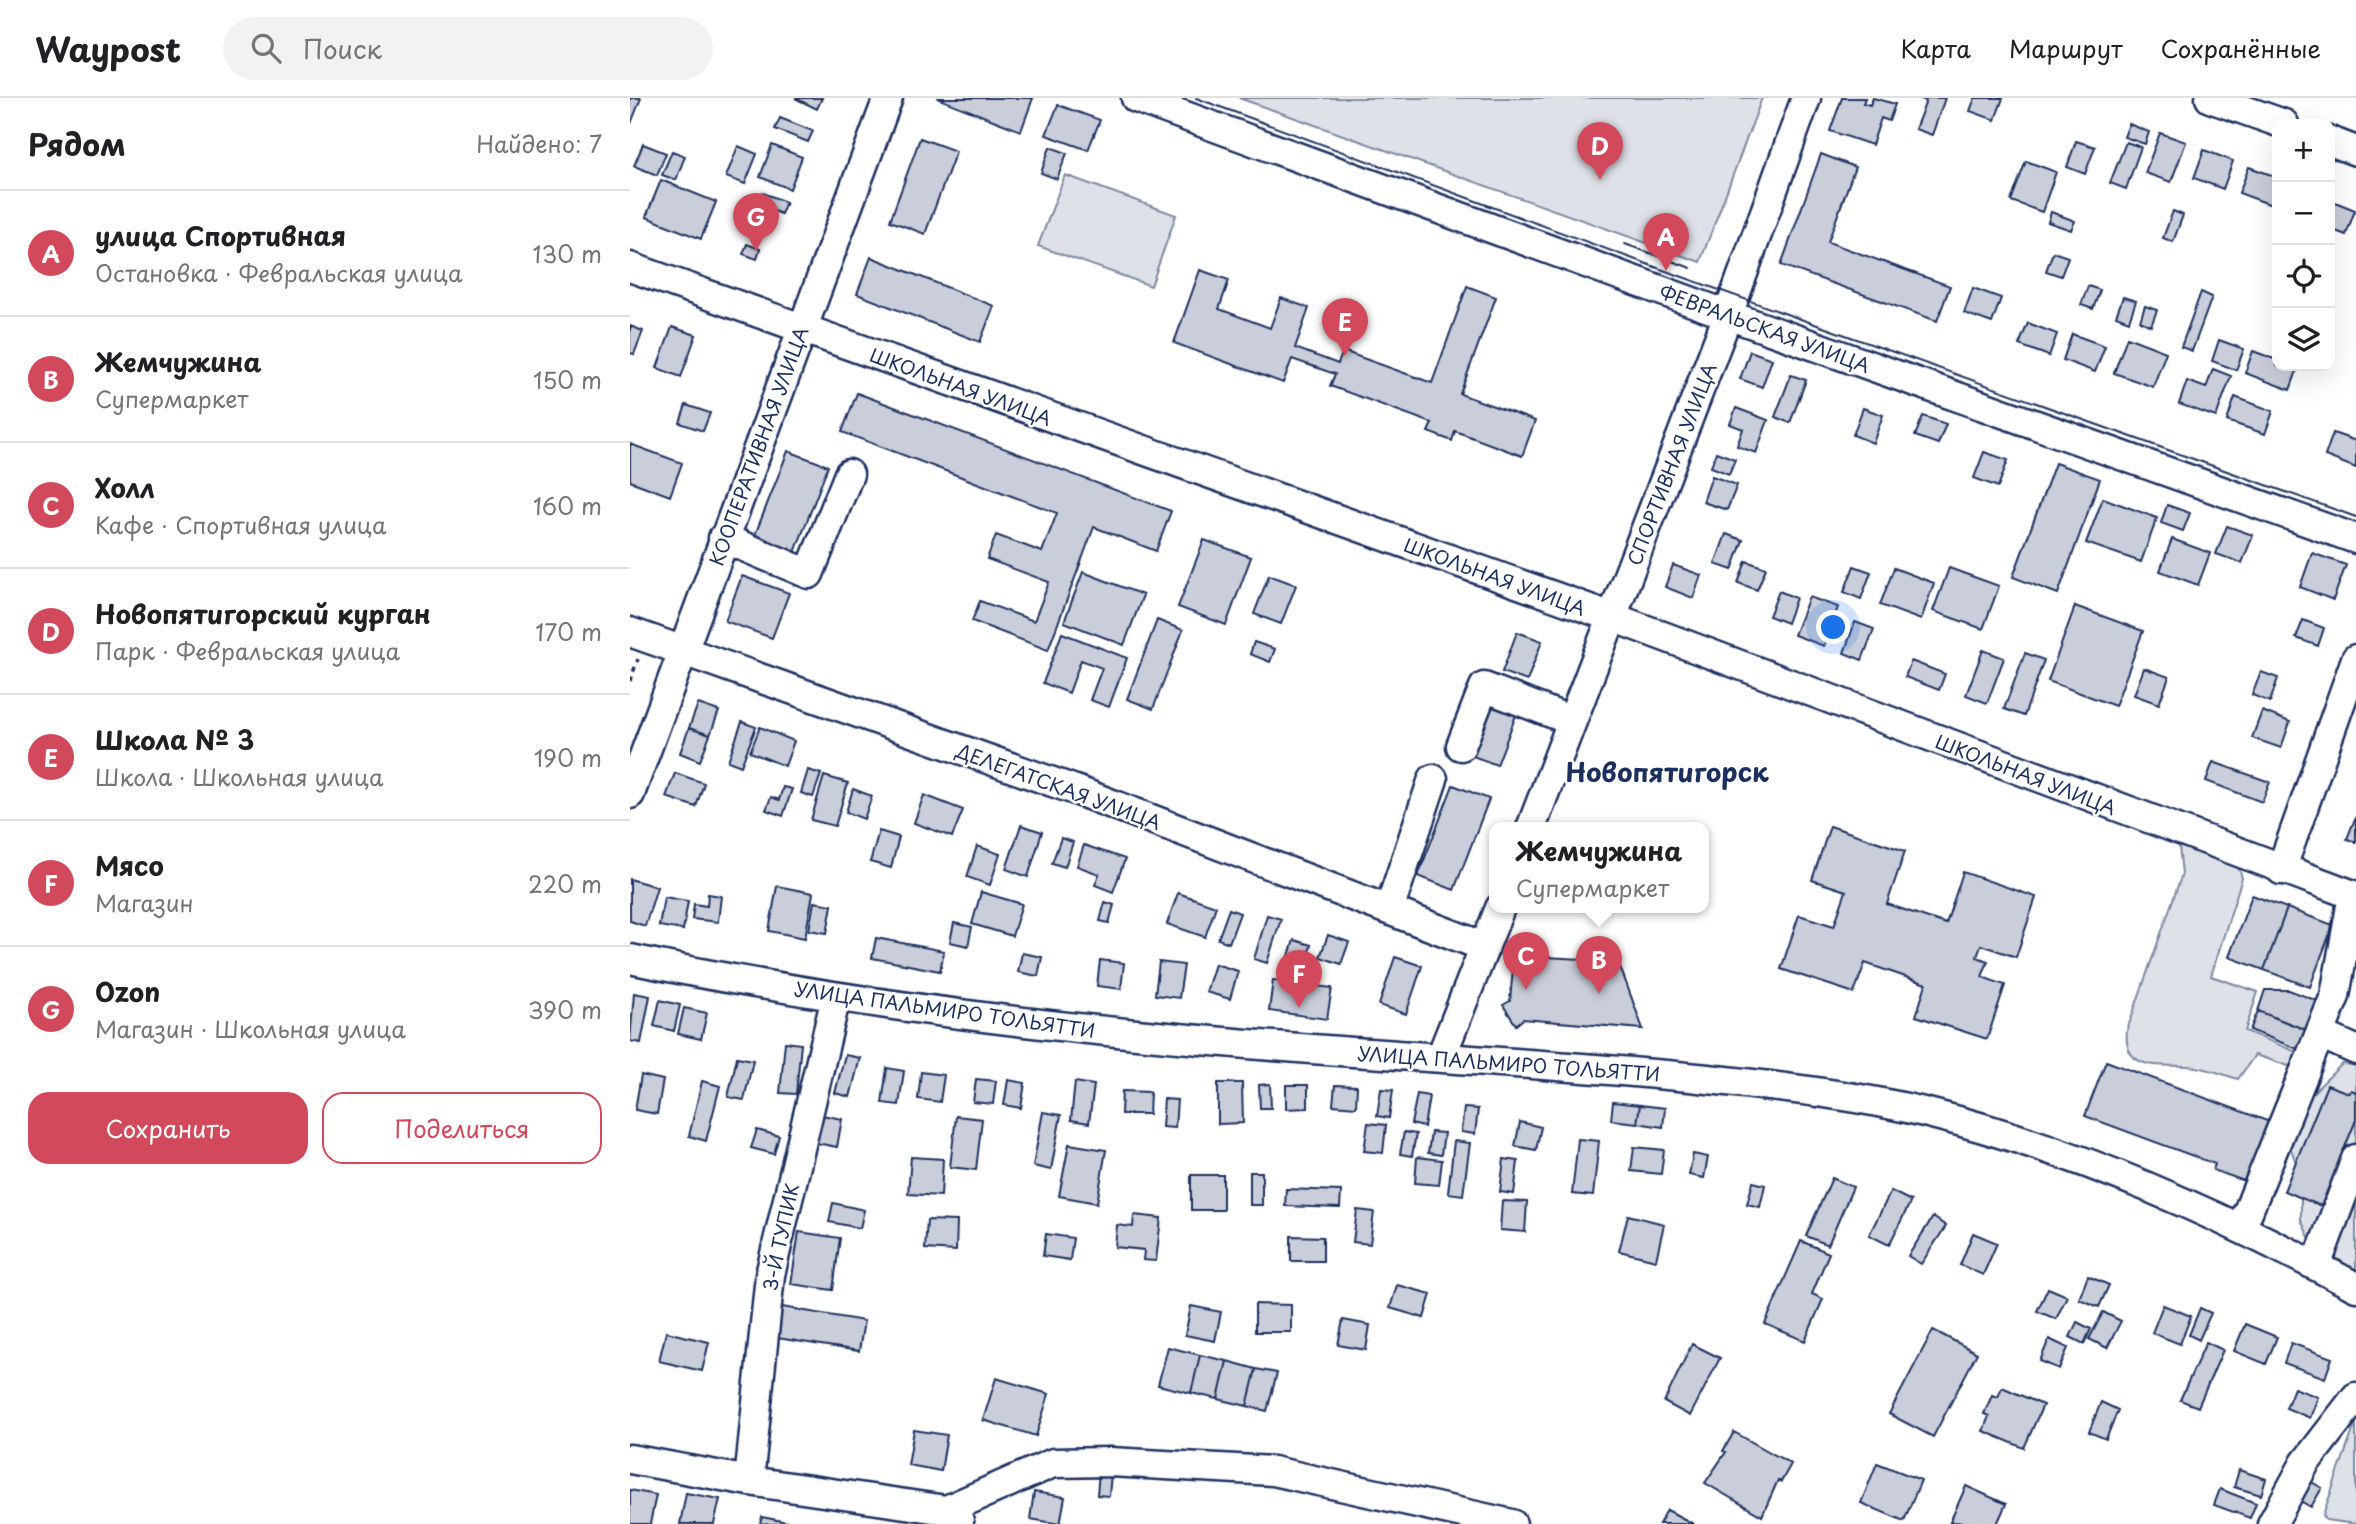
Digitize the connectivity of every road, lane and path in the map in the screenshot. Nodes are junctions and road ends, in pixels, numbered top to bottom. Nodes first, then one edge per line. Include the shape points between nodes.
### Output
1 (888, 98) edge
2 (1136, 98) edge
3 (1806, 98) edge
4 (2210, 98) edge
5 (2272, 120) edge
6 (2335, 143) edge
7 (2356, 151) edge
8 (630, 267) edge
9 (1728, 315) junction
10 (801, 329) junction
11 (849, 474) dead end
12 (723, 538) junction
13 (2356, 538) edge
14 (1612, 617) junction
15 (630, 632) edge
16 (682, 650) junction
17 (2356, 659) edge
18 (1572, 721) junction
19 (1461, 746) dead end
20 (1433, 779) dead end
21 (630, 794) edge
22 (1533, 822) edge
23 (2281, 870) junction
24 (2355, 895) edge
25 (1389, 910) junction
26 (1498, 913) edge
27 (1485, 947) junction
28 (630, 959) edge
29 (836, 997) junction
30 (2320, 1034) junction
31 (2356, 1050) edge
32 (1441, 1057) junction
33 (2356, 1159) edge
34 (2241, 1230) junction
35 (2316, 1266) junction
36 (2356, 1287) edge
37 (2356, 1397) edge
38 (630, 1459) edge
39 (749, 1481) junction
40 (954, 1517) edge
41 (1512, 1524) edge
42 (2272, 1524) edge

1 - 10 street, КООПЕРАТИВНАЯ УЛИЦА
2 - 9 street, ФЕВРАЛЬСКАЯ УЛИЦА
3 - 9 street, СПОРТИВНАЯ УЛИЦА
4 - 5 street
6 - 7 street
8 - 10 street, ШКОЛЬНАЯ УЛИЦА
9 - 13 street, ФЕВРАЛЬСКАЯ УЛИЦА
9 - 14 street, СПОРТИВНАЯ УЛИЦА
10 - 12 street, КООПЕРАТИВНАЯ УЛИЦА
10 - 14 street, ШКОЛЬНАЯ УЛИЦА
11 - 12 street via 809,574
12 - 16 street, КООПЕРАТИВНАЯ УЛИЦА
14 - 18 street, СПОРТИВНАЯ УЛИЦА
14 - 23 street, ШКОЛЬНАЯ УЛИЦА
15 - 16 street, ДЕЛЕГАТСКАЯ УЛИЦА
16 - 21 street, КООПЕРАТИВНАЯ УЛИЦА
16 - 25 street, ДЕЛЕГАТСКАЯ УЛИЦА via 1078,791
17 - 23 street
18 - 19 street via 1484,687
18 - 22 street, СПОРТИВНАЯ УЛИЦА
20 - 25 street
23 - 24 street, ШКОЛЬНАЯ УЛИЦА
24 - 30 street via 2335,996
25 - 27 street, ДЕЛЕГАТСКАЯ УЛИЦА
26 - 27 street
27 - 32 street
28 - 29 street, УЛИЦА ПАЛЬМИРО ТОЛЬЯТТИ
29 - 32 street, УЛИЦА ПАЛЬМИРО ТОЛЬЯТТИ via 1092,1030
29 - 39 street, 3-Й ТУПИК via 769,1275
30 - 31 street
30 - 34 street
32 - 34 street, УЛИЦА ПАЛЬМИРО ТОЛЬЯТТИ via 1689,1077 1861,1098 2021,1140
33 - 35 street
34 - 35 street, УЛИЦА ПАЛЬМИРО ТОЛЬЯТТИ
35 - 36 street, УЛИЦА ПАЛЬМИРО ТОЛЬЯТТИ
37 - 42 street via 2305,1462
38 - 39 street
39 - 40 street
40 - 41 street via 1053,1464 1110,1462 1273,1471

